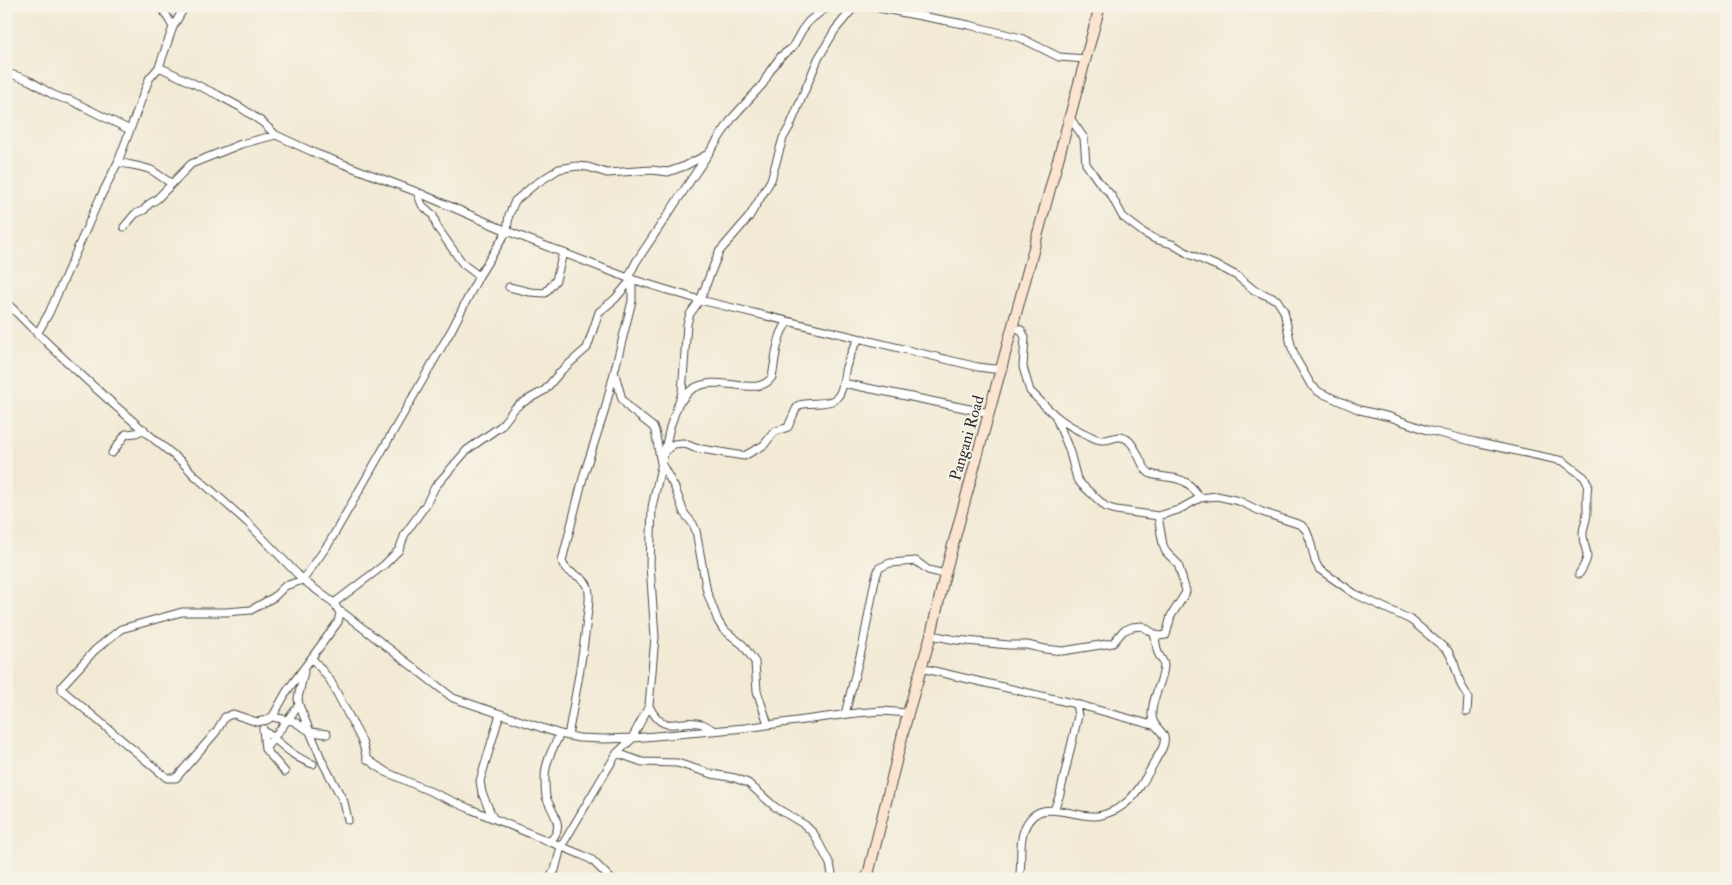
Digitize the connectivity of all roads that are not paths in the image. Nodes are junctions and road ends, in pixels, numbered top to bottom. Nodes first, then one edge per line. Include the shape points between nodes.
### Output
1 (161, 6) edge
2 (185, 6) edge
3 (833, 6) edge
4 (855, 6) edge
5 (868, 6) edge
6 (1100, 6) edge
7 (173, 27) junction
8 (1086, 59) junction
9 (159, 67) junction
10 (6, 73) edge
11 (1070, 118) junction
12 (130, 130) junction
13 (276, 135) junction
14 (706, 154) junction
15 (118, 162) junction
16 (172, 183) junction
17 (418, 192) junction
18 (124, 227) dead end
19 (507, 231) junction
20 (563, 253) junction
21 (479, 276) junction
22 (631, 278) junction
23 (509, 286) dead end
24 (700, 300) junction
25 (6, 302) edge
26 (790, 322) junction
27 (1013, 327) junction
28 (37, 334) junction
29 (864, 339) junction
30 (1003, 368) junction
31 (614, 372) junction
32 (843, 383) junction
33 (680, 402) junction
34 (989, 412) junction
35 (1056, 418) junction
36 (144, 429) junction
37 (664, 452) junction
38 (112, 453) dead end
39 (661, 463) junction
40 (1200, 498) junction
41 (1158, 516) junction
42 (945, 574) junction
43 (1579, 574) dead end
44 (303, 580) junction
45 (334, 603) junction
46 (340, 613) junction
47 (1154, 634) junction
48 (931, 635) junction
49 (312, 658) junction
50 (921, 668) junction
51 (305, 669) junction
52 (1076, 704) junction
53 (299, 705) junction
54 (649, 706) junction
55 (1467, 712) dead end
56 (908, 713) junction
57 (500, 714) junction
58 (845, 714) junction
59 (272, 717) junction
60 (288, 720) junction
61 (261, 722) junction
62 (768, 724) junction
63 (1157, 726) junction
64 (263, 730) junction
65 (714, 730) junction
66 (310, 732) junction
67 (327, 734) dead end
68 (564, 735) junction
69 (274, 737) junction
70 (633, 738) junction
71 (265, 749) junction
72 (617, 753) junction
73 (313, 764) dead end
74 (285, 772) dead end
75 (1054, 810) junction
76 (493, 818) junction
77 (348, 820) dead end
78 (549, 842) junction
79 (561, 847) junction
80 (549, 879) edge
81 (612, 879) edge
82 (833, 879) edge
83 (867, 879) edge
84 (1019, 879) edge

1 - 7 street
2 - 7 street
3 - 14 street via 809,21 792,48 780,56 763,84
4 - 24 street via 835,30 818,59 783,138 771,180 749,218 719,252
5 - 8 street via 969,25 1021,38 1059,57
6 - 8 main road, Pangani Road
7 - 9 street
8 - 11 main road, Pangani Road
9 - 12 street via 149,79
9 - 13 street via 240,107
10 - 12 street via 28,80 50,94 70,100
11 - 27 main road, Pangani Road
11 - 43 street via 1084,138 1086,164 1111,195 1123,217 1149,236 1224,269 1254,290 1277,300 1284,311 1296,359 1310,385 1319,392 1360,410 1427,430 1563,461 1584,477 1588,484 1588,514 1583,530 1588,557
12 - 15 street
13 - 16 street via 198,160
13 - 17 street
14 - 19 street via 668,172 607,173 577,166 559,169 516,201 509,214
14 - 22 street via 636,262
15 - 16 street via 150,170
15 - 28 street
16 - 18 street
17 - 19 street
17 - 21 street via 422,205 433,215 437,227 463,264
19 - 20 street
19 - 21 street
20 - 22 street
20 - 23 street via 556,280 545,293
21 - 44 street via 330,543
22 - 24 street
22 - 31 street via 632,302
22 - 45 street via 615,300 599,312 587,348 551,385 520,404 501,426 467,450 435,486 426,506 405,534 399,550
24 - 26 street
24 - 33 street via 687,324
25 - 28 street
26 - 29 street
26 - 33 street via 782,333 768,383 755,388 724,382 710,383 691,390
27 - 30 main road, Pangani Road
27 - 35 street via 1021,330 1025,337 1024,367 1030,391
28 - 36 street
29 - 30 street via 978,367
29 - 32 street via 856,343
30 - 34 main road, Pangani Road
31 - 39 street via 622,399 655,431
31 - 68 street via 562,561 567,570 584,581 589,591 585,635
32 - 34 street
32 - 37 street via 834,400 799,405 787,428 774,432 764,445 748,455 694,448 683,443 674,444
33 - 37 street
34 - 42 main road, Pangani Road
35 - 40 street via 1100,440 1116,436 1128,440 1147,472 1183,480
35 - 41 street via 1069,448 1073,469 1082,485 1106,507
36 - 38 street via 126,434
36 - 44 street via 248,523
37 - 39 street
39 - 54 street via 652,516 651,595 655,637
39 - 62 street via 676,488 684,513 696,530 708,592 718,621 755,662 758,691
40 - 41 street
40 - 55 street via 1228,498 1301,525 1306,530 1319,569 1355,594 1411,620 1448,651 1468,697
41 - 47 street via 1162,545 1178,564 1186,591 1166,635
42 - 48 main road, Pangani Road
42 - 58 street via 928,570 916,561 879,568
44 - 45 street
44 - 61 street via 285,586 251,610 182,612 121,629 95,650 62,686 66,694 158,771 171,778 180,774 227,715
45 - 46 street
46 - 49 street via 338,622
46 - 57 street via 452,698
47 - 48 street via 1145,627 1132,627 1113,642 1063,651
47 - 63 street via 1164,663 1153,704 1153,721
48 - 50 main road, Pangani Road
49 - 51 street
49 - 76 street via 330,680 362,741 367,759 386,772
50 - 52 street
50 - 56 main road, Pangani Road
51 - 53 street
51 - 59 street
52 - 63 street
52 - 75 street via 1078,716
53 - 60 street
53 - 66 street
54 - 65 street via 665,724 702,724
54 - 70 street
56 - 58 street
56 - 83 main road, Pangani Road
57 - 68 street
57 - 76 street via 480,781
58 - 62 street
59 - 60 street
59 - 61 street
60 - 66 street
60 - 69 street
61 - 64 street
62 - 65 street
63 - 75 street via 1164,734 1164,744 1138,790 1126,803 1094,816
64 - 69 street
64 - 71 street
65 - 70 street
66 - 67 street
66 - 77 street via 344,802
68 - 70 street via 587,739
68 - 78 street via 545,770 546,796 558,830
69 - 71 street
69 - 73 street via 298,758
70 - 72 street
71 - 74 street
72 - 79 street
72 - 82 street via 642,762 677,763 748,783 814,834 830,864
75 - 84 street via 1038,813 1024,829
76 - 78 street
78 - 79 street
79 - 80 street
79 - 81 street via 592,860

